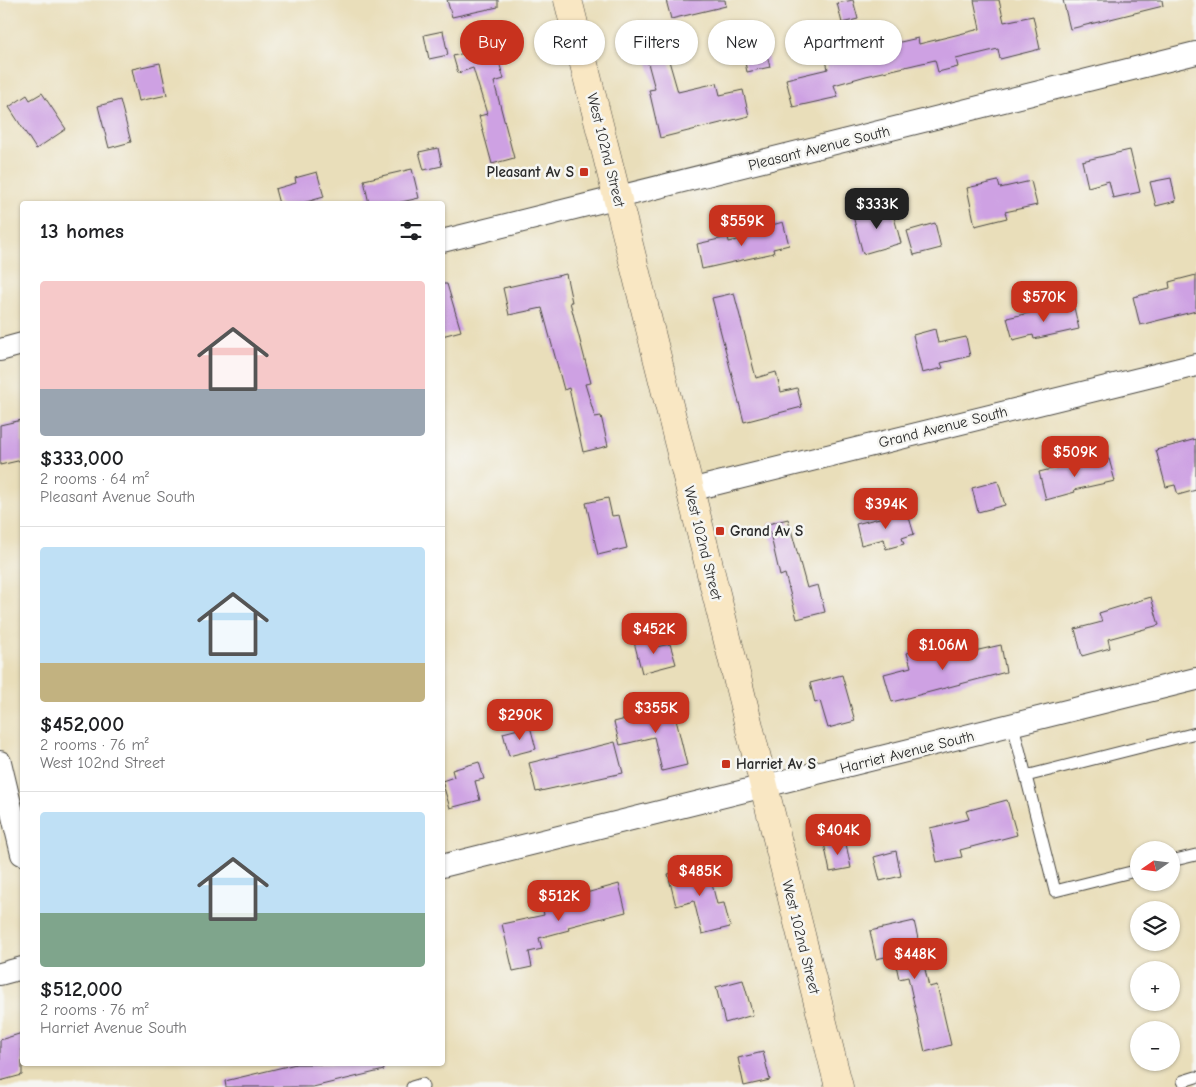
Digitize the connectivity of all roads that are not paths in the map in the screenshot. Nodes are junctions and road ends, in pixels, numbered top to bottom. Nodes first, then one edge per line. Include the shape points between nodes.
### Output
1 (568, 0) edge
2 (1196, 53) edge
3 (618, 198) junction
4 (445, 240) edge
5 (20, 345) edge
6 (0, 350) edge
7 (1196, 365) edge
8 (690, 490) junction
9 (1196, 679) edge
10 (1013, 725) junction
11 (1196, 733) edge
12 (0, 762) edge
13 (1026, 776) junction
14 (764, 788) junction
15 (20, 846) edge
16 (1196, 855) edge
17 (1180, 859) edge
18 (445, 865) edge
19 (1130, 872) edge
20 (20, 969) edge
21 (0, 974) edge
22 (1196, 1076) edge
23 (1183, 1081) dead end
24 (412, 1087) edge
25 (423, 1087) edge
26 (838, 1087) edge

1 - 3 street, West 102nd Street
2 - 3 street, Pleasant Avenue South
3 - 4 street, Pleasant Avenue South
3 - 8 street, West 102nd Street
5 - 6 street
7 - 8 street, Grand Avenue South
8 - 14 street, West 102nd Street
9 - 10 street, Harriet Avenue South
10 - 13 lane
10 - 14 street, Harriet Avenue South
11 - 13 lane
12 - 15 street
13 - 19 lane via 1055,891
14 - 18 street, Harriet Avenue South
14 - 26 street, West 102nd Street
16 - 17 lane
20 - 21 street
22 - 23 lane
24 - 25 lane via 422,1084

